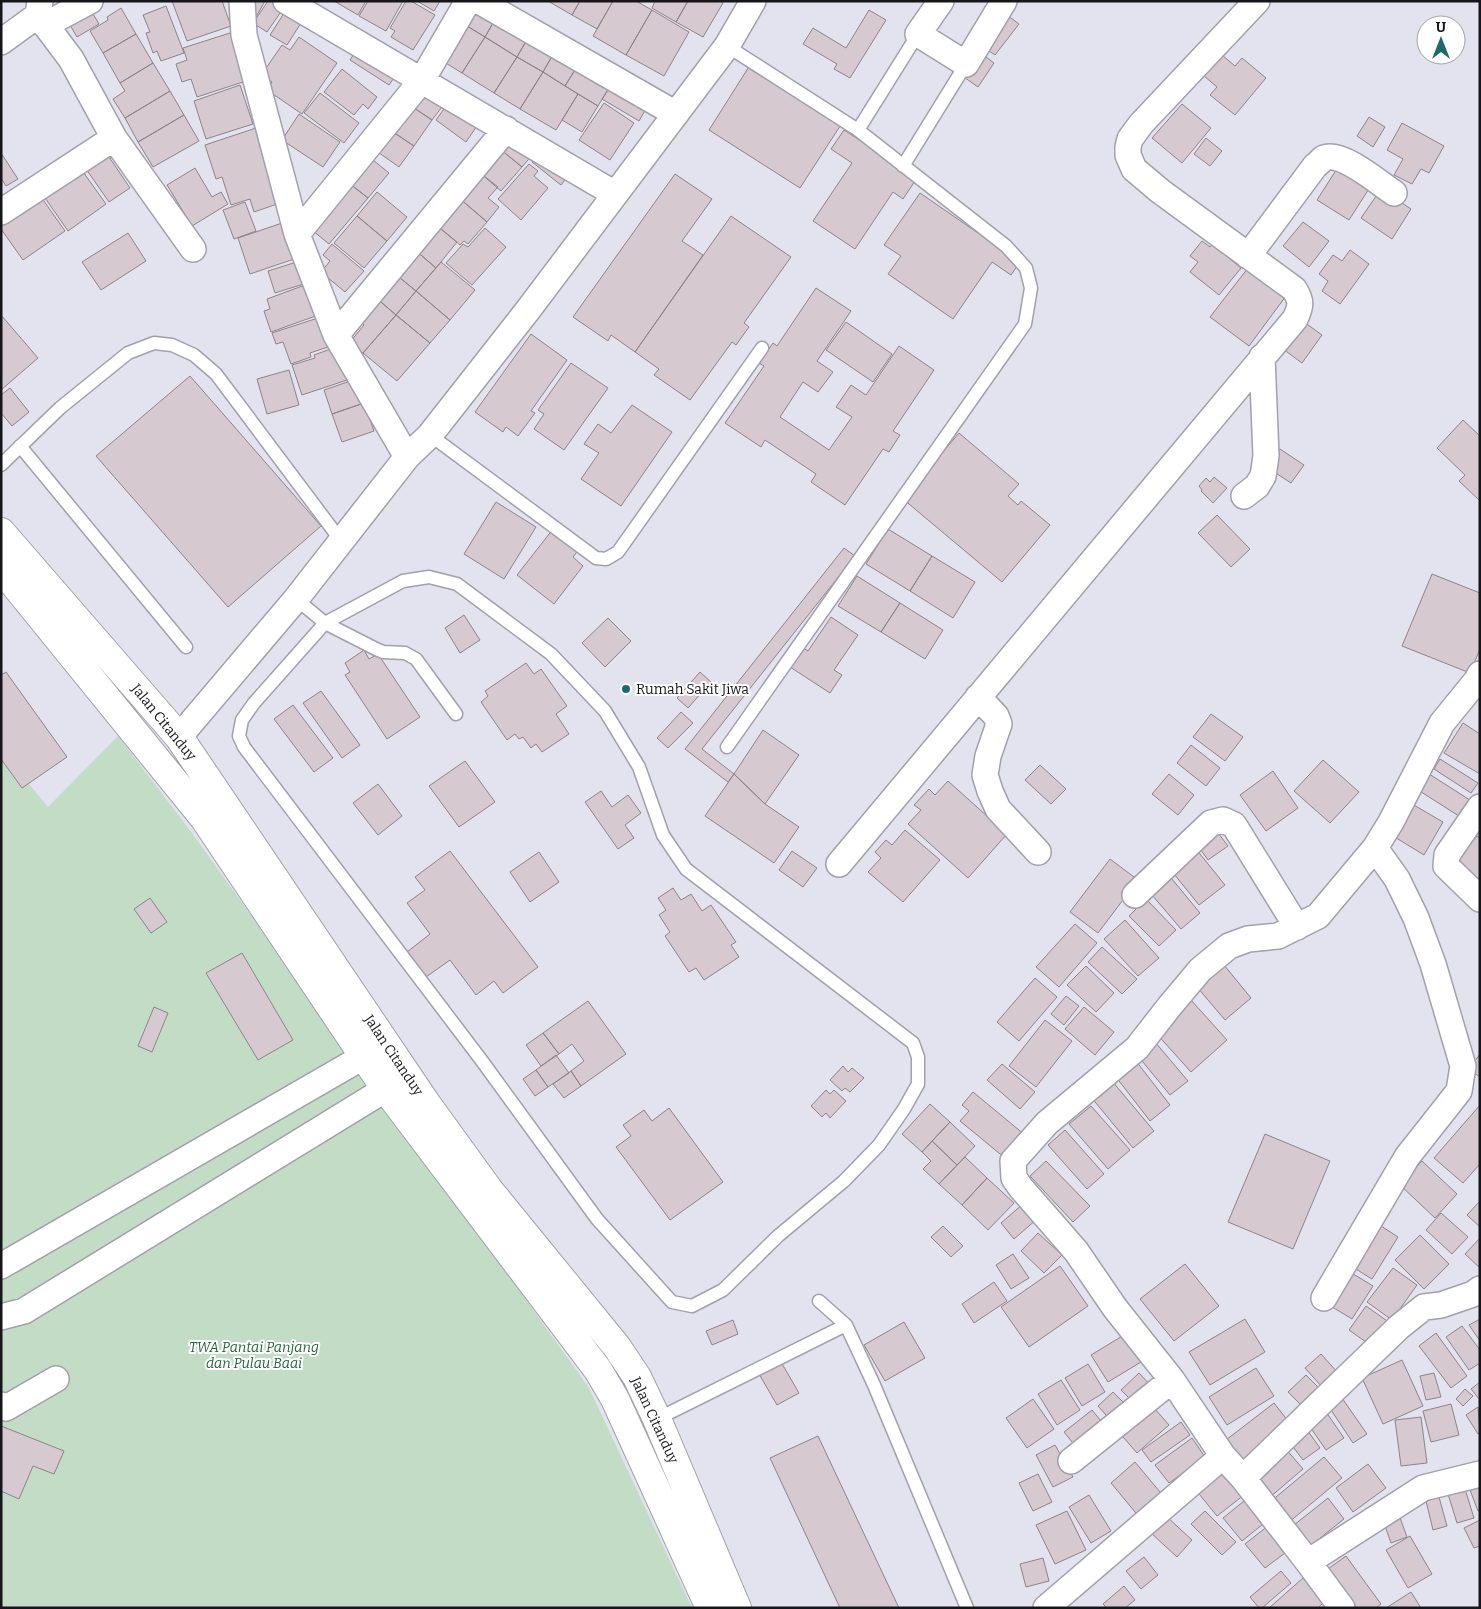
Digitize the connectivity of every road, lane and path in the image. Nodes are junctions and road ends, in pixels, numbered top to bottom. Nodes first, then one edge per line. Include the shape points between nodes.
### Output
1 (90, 1) edge
2 (242, 1) edge
3 (286, 1) edge
4 (468, 1) edge
5 (479, 1) edge
6 (753, 1) edge
7 (941, 1) edge
8 (1004, 1) edge
9 (1257, 1) edge
10 (41, 14) edge
11 (918, 34) junction
12 (1, 42) edge
13 (727, 46) junction
14 (966, 64) junction
15 (422, 80) junction
16 (676, 114) junction
17 (506, 129) junction
18 (858, 130) junction
19 (114, 138) junction
20 (902, 166) junction
21 (1394, 193) dead end
22 (616, 194) junction
23 (1, 212) edge
24 (297, 234) junction
25 (193, 249) dead end
26 (1248, 256) junction
27 (336, 336) junction
28 (762, 348) dead end
29 (1262, 357) junction
30 (430, 435) junction
31 (20, 446) junction
32 (407, 457) junction
33 (1, 465) edge
34 (1244, 496) dead end
35 (1, 532) edge
36 (342, 542) junction
37 (1, 568) edge
38 (296, 599) junction
39 (325, 623) junction
40 (186, 647) dead end
41 (1479, 679) edge
42 (978, 697) junction
43 (456, 714) dead end
44 (179, 736) junction
45 (727, 747) dead end
46 (1480, 807) edge
47 (1375, 848) junction
48 (1038, 852) dead end
49 (839, 864) dead end
50 (1135, 895) dead end
51 (1480, 898) edge
52 (1297, 927) junction
53 (375, 1051) junction
54 (408, 1076) junction
55 (385, 1088) junction
56 (1, 1266) edge
57 (1480, 1289) edge
58 (1324, 1298) dead end
59 (819, 1301) dead end
60 (1, 1317) edge
61 (846, 1325) junction
62 (56, 1379) dead end
63 (1172, 1380) junction
64 (1, 1405) edge
65 (657, 1419) junction
66 (1223, 1456) junction
67 (1071, 1461) dead end
68 (1480, 1474) edge
69 (1243, 1478) junction
70 (1308, 1562) junction
71 (710, 1608) edge
72 (737, 1608) edge
73 (967, 1608) edge
74 (1046, 1608) edge
75 (1342, 1608) edge

1 - 10 street
2 - 24 street via 244,35
3 - 15 street
4 - 15 street
5 - 16 street
6 - 13 street
7 - 11 street
8 - 14 street
9 - 26 street via 1141,124 1128,147 1134,169
10 - 12 street
10 - 19 street via 71,59
11 - 14 street
11 - 18 lane
13 - 16 street
13 - 18 lane
14 - 20 lane
15 - 17 street
15 - 24 street
16 - 22 street
17 - 22 street
17 - 27 street
18 - 20 lane
19 - 23 street
19 - 25 street
20 - 45 lane via 1006,246 1026,268 1031,288 1026,324
21 - 26 street via 1346,160 1324,158
22 - 30 street
24 - 27 street
26 - 29 street via 1294,289 1301,299 1294,319
27 - 32 street
28 - 30 lane via 618,552 606,559 596,558
29 - 34 street via 1264,476
29 - 42 street
30 - 32 street
31 - 33 lane
31 - 36 lane via 60,408 128,353 154,343 172,345 194,355 216,374
31 - 40 lane
32 - 36 street
35 - 44 main road, Jalan Citanduy
36 - 38 street
37 - 53 main road, Jalan Citanduy via 204,818
38 - 39 lane
38 - 44 street
39 - 39 lane via 403,581 429,578 457,584 551,654 605,711 638,767 663,835 686,869 913,1044 918,1057 918,1084 879,1145 844,1181 778,1236 722,1290 692,1306 672,1302 597,1219 476,1053 244,747 239,736 242,720
39 - 43 lane via 383,652 405,653 416,659
41 - 47 street via 1442,723
42 - 48 street via 996,716 999,724 985,775 990,791 998,809
42 - 49 street
44 - 53 main road, Jalan Citanduy
46 - 51 street via 1447,855 1446,866
47 - 52 street via 1318,916
47 - 58 street via 1397,879 1416,918 1463,1066 1459,1090 1407,1157
50 - 52 street via 1211,823 1223,820 1234,825
52 - 63 street via 1278,936 1248,939 1228,946 1200,970 1137,1048 1048,1123 1013,1161 1014,1178 1021,1188 1076,1251 1115,1308
53 - 54 main road, Jalan Citanduy
53 - 55 main road, Jalan Citanduy
53 - 56 street
54 - 55 street
54 - 65 main road, Jalan Citanduy via 489,1190 616,1346 638,1377
55 - 60 street via 24,1311
55 - 71 main road, Jalan Citanduy via 598,1370 615,1399
57 - 69 street via 1449,1302 1424,1307 1380,1345
59 - 61 lane
61 - 65 lane
61 - 73 lane
62 - 64 street via 6,1408
63 - 66 street
63 - 67 street
65 - 72 main road, Jalan Citanduy
66 - 69 street
66 - 74 street
68 - 70 street via 1422,1488
69 - 70 street
70 - 75 street

